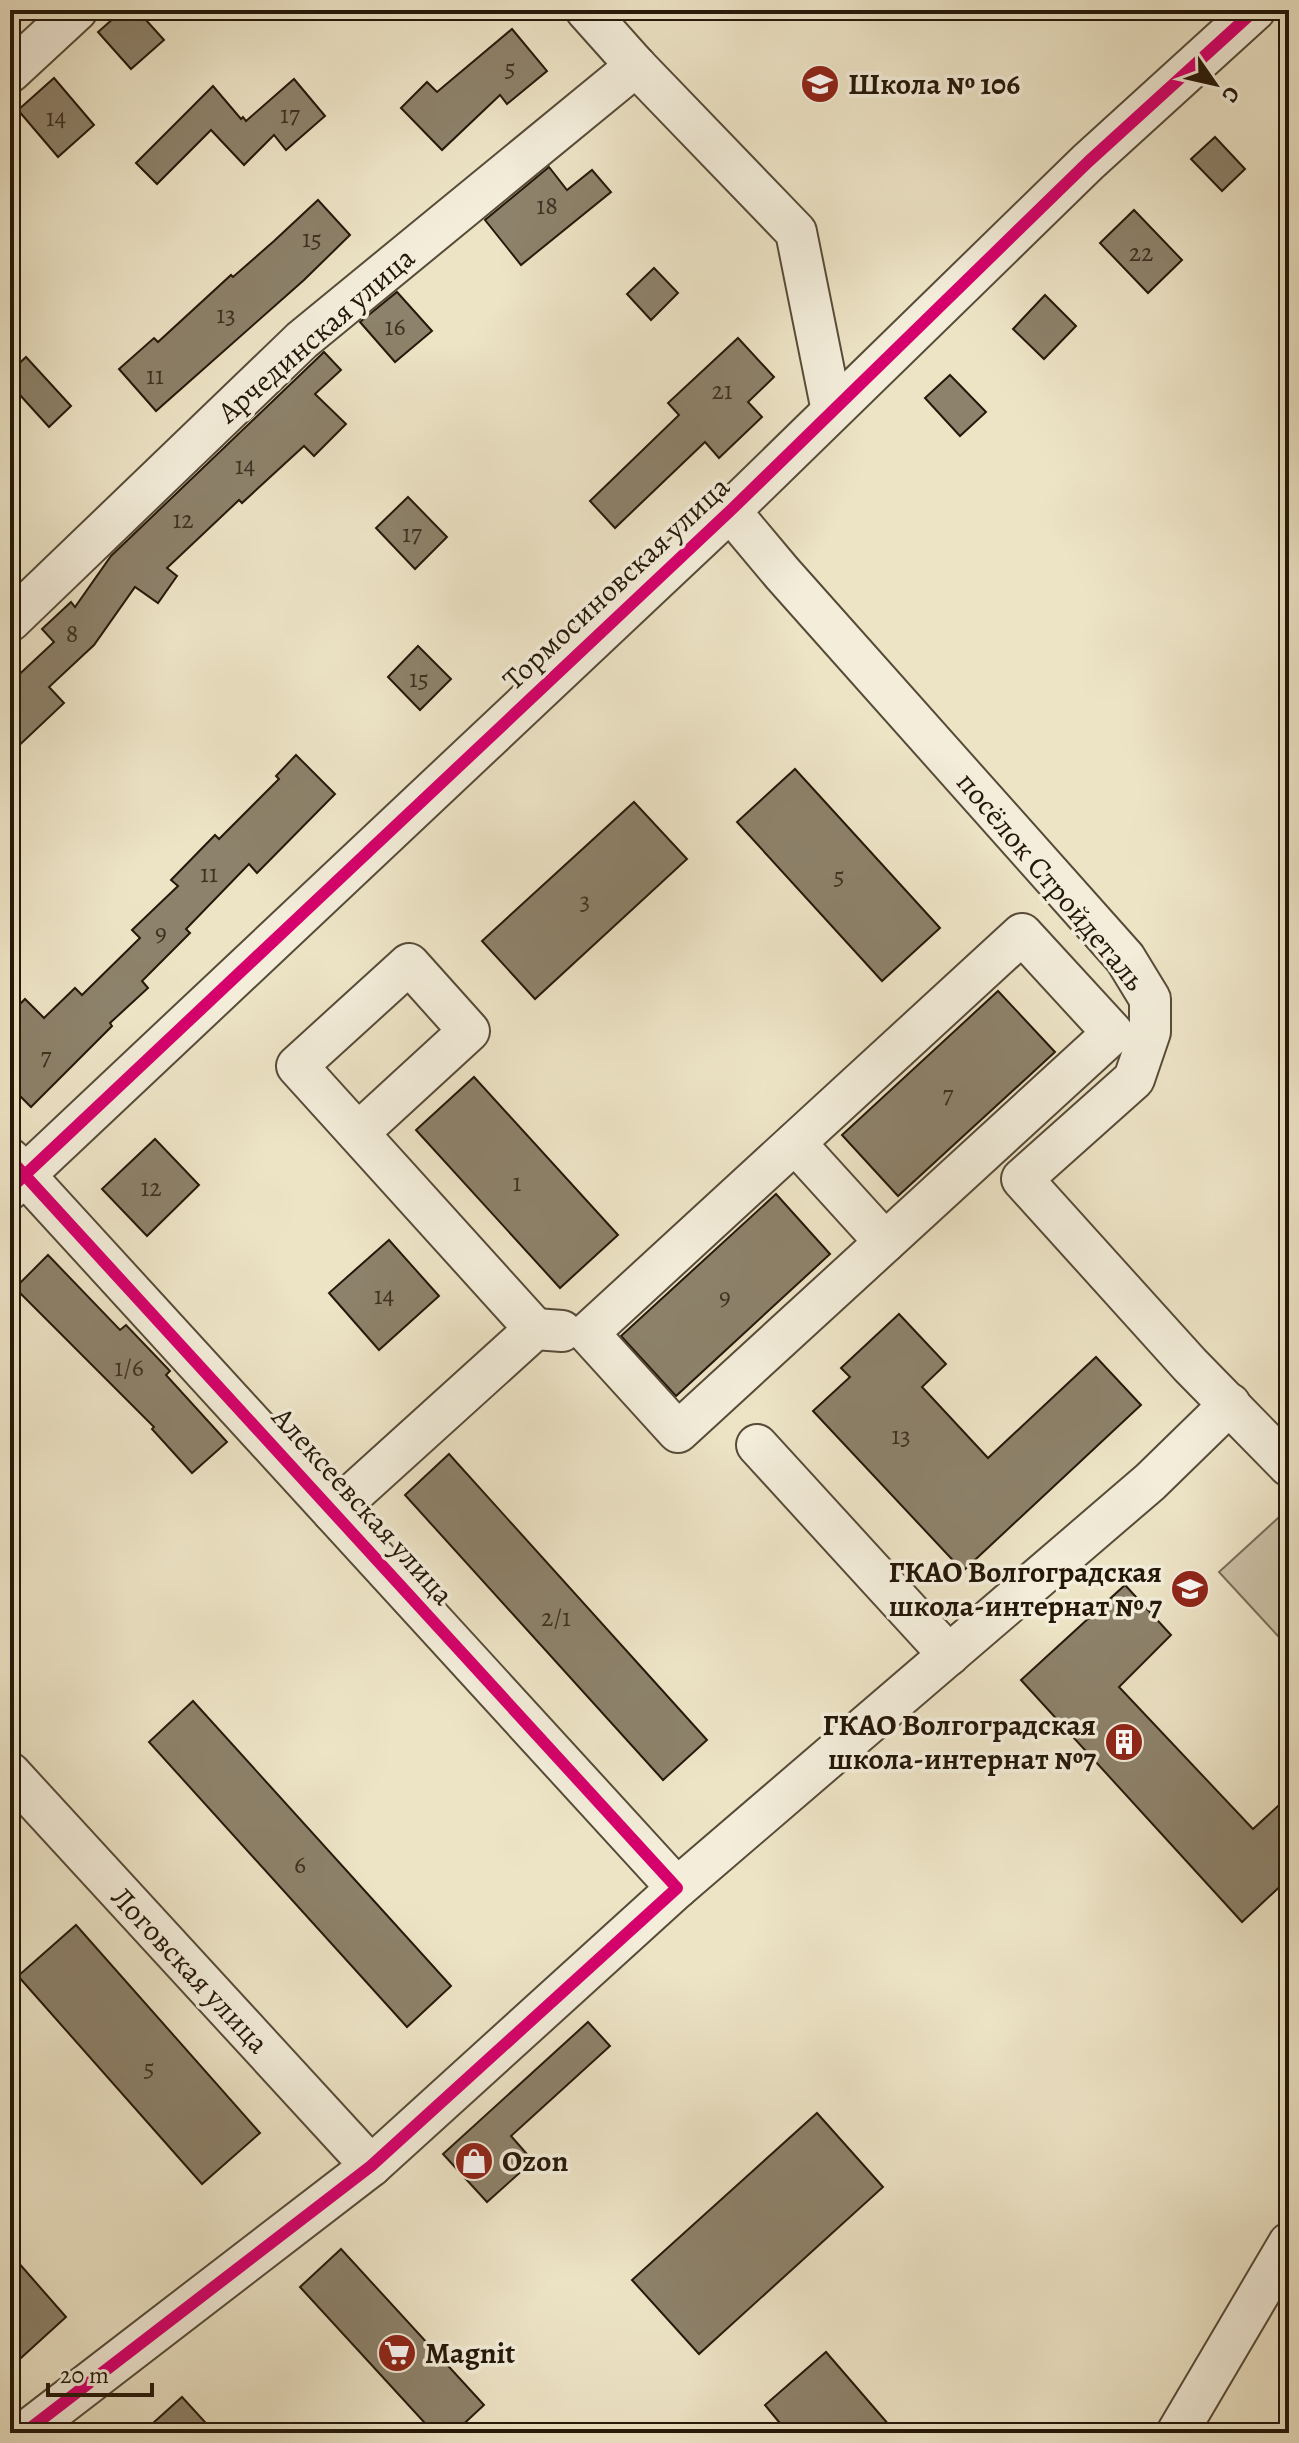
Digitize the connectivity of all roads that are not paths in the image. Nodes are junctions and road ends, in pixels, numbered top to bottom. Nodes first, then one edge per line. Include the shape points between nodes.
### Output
1 (77, 10) edge
2 (586, 10) edge
3 (1255, 10) edge
4 (636, 66) junction
5 (10, 72) edge
6 (832, 411) junction
7 (730, 511) junction
8 (10, 621) edge
9 (358, 1133) dead end
10 (795, 1143) junction
11 (991, 1144) junction
12 (15, 1175) edge
13 (1022, 1179) junction
14 (885, 1242) junction
15 (535, 1329) junction
16 (588, 1333) junction
17 (1230, 1404) junction
18 (757, 1445) dead end
19 (1289, 1466) edge
20 (333, 1512) junction
21 (949, 1655) junction
22 (10, 1773) edge
23 (677, 1888) junction
24 (371, 2166) junction
25 (1289, 2243) edge
26 (24, 2433) edge
27 (1177, 2433) edge

1 - 5 street
2 - 4 street
3 - 6 street, Тормосиновская улица via 1088,162
4 - 6 street via 796,232
4 - 8 street, Арчединская улица via 302,340
6 - 7 street, Тормосиновская улица
7 - 12 street, Тормосиновская улица
7 - 13 street, посёлок Стройдеталь via 1125,958 1150,999 1150,1032 1134,1079
9 - 15 street
10 - 11 street via 1022,934 1113,1033
10 - 14 street
10 - 16 street
11 - 13 street
11 - 14 street
12 - 20 street, Алексеевская улица
13 - 17 street
14 - 16 street via 678,1432
15 - 16 street
15 - 20 street
17 - 19 street
17 - 21 street via 1150,1482
18 - 21 street
20 - 23 street, Алексеевская улица
21 - 23 street
22 - 24 street, Логовская улица
23 - 24 street
24 - 26 street
25 - 27 street

